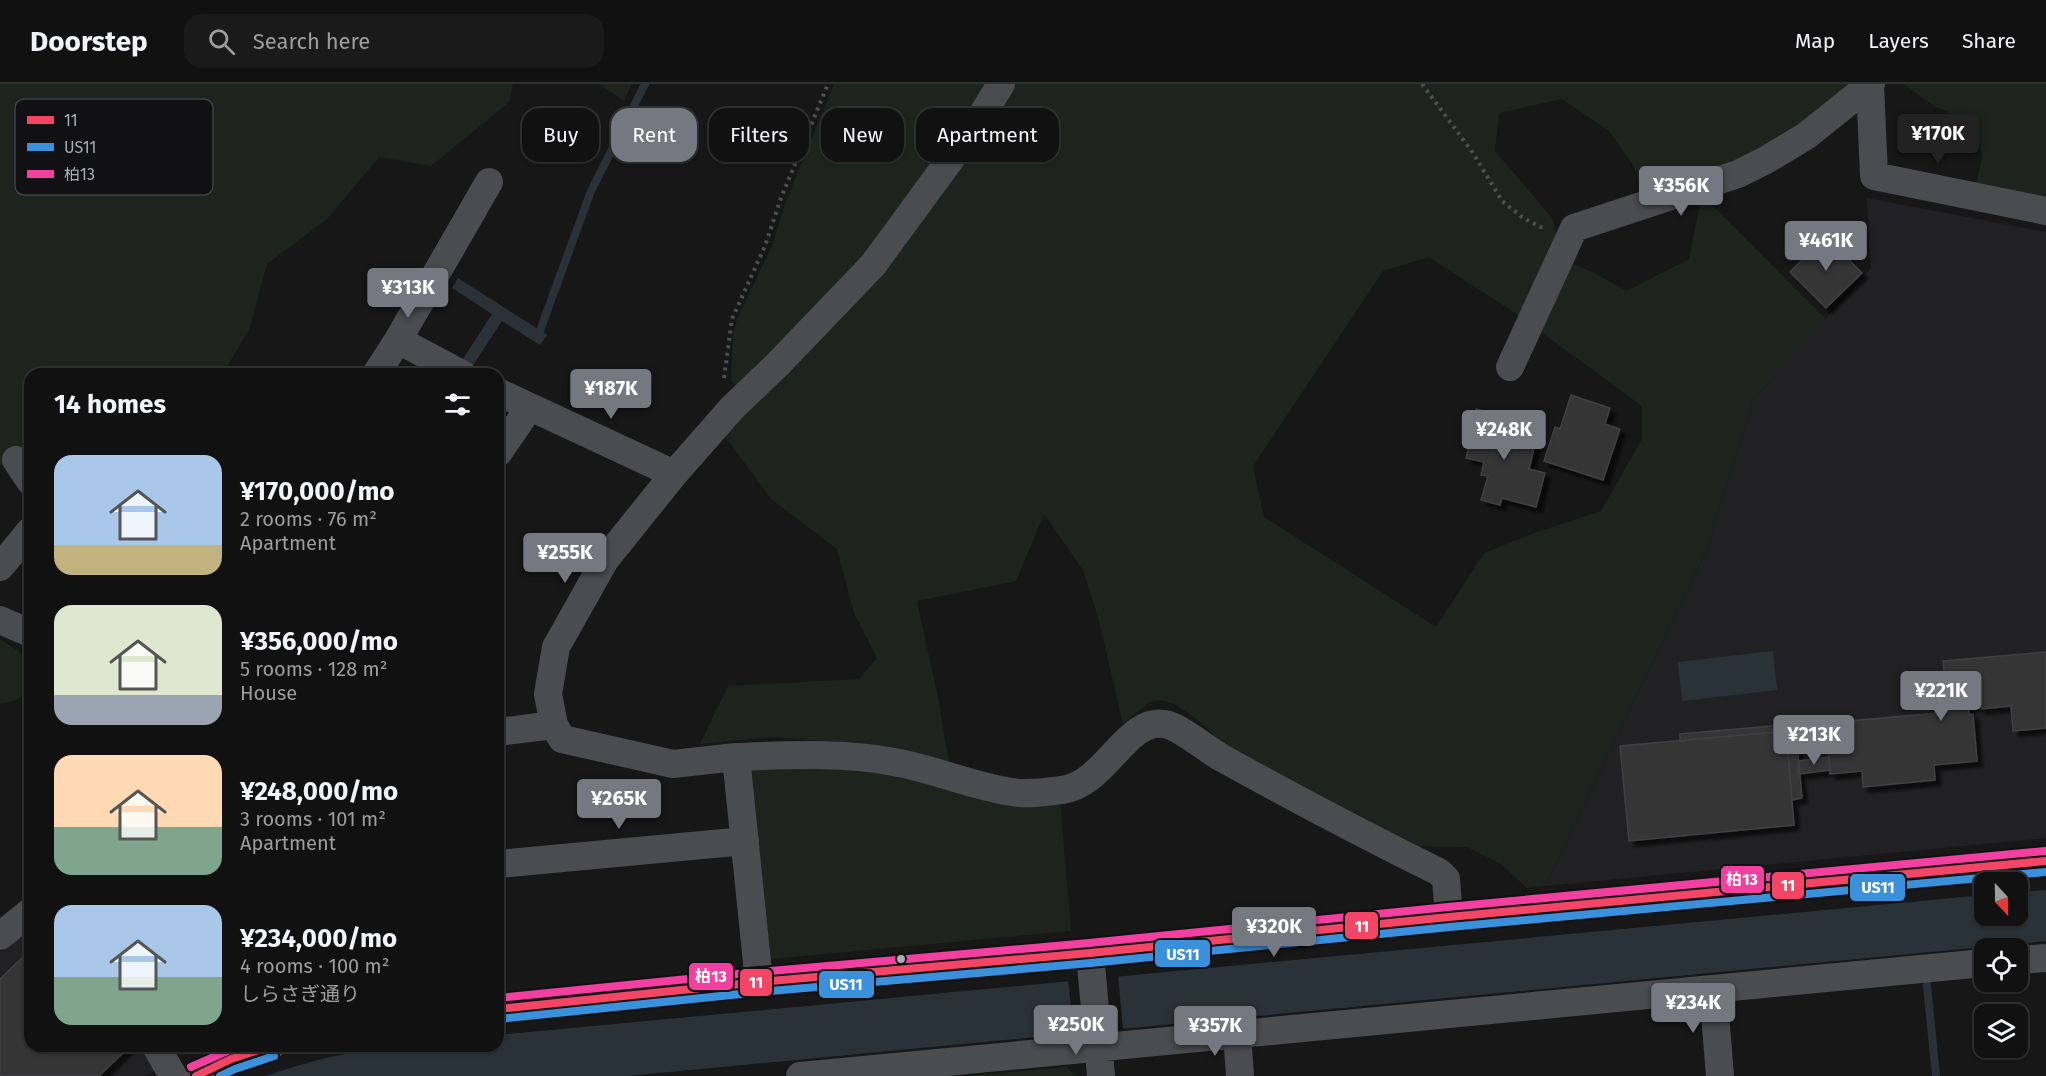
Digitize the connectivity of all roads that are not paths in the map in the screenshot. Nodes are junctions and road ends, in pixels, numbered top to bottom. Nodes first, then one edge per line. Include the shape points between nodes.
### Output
1 (1001, 84) edge
2 (1870, 84) edge
3 (489, 182) dead end
4 (2046, 211) edge
5 (399, 340) junction
6 (380, 368) edge
7 (451, 368) edge
8 (1510, 368) dead end
9 (504, 395) edge
10 (529, 408) junction
11 (504, 444) edge
12 (674, 474) junction
13 (24, 538) edge
14 (0, 567) edge
15 (0, 620) edge
16 (24, 630) edge
17 (554, 725) junction
18 (504, 731) edge
19 (736, 757) junction
20 (745, 841) junction
21 (2046, 861) edge
22 (504, 863) edge
23 (1449, 916) junction
24 (24, 917) edge
25 (0, 936) edge
26 (2046, 958) edge
27 (2028, 959) edge
28 (1974, 964) edge
29 (1091, 965) junction
30 (759, 982) junction
31 (1713, 988) junction
32 (504, 1008) edge
33 (1237, 1034) junction
34 (1098, 1040) junction
35 (159, 1052) edge
36 (253, 1052) edge
37 (172, 1076) edge
38 (196, 1076) edge
39 (800, 1076) edge
40 (1101, 1076) edge
41 (1240, 1076) edge
42 (1720, 1076) edge

1 - 12 street via 873,265 732,408
2 - 4 street via 1874,176
2 - 8 street via 1806,136 1738,174 1574,228
3 - 5 street
5 - 6 street
5 - 7 street
9 - 10 street
10 - 11 street
10 - 12 street
12 - 17 street via 605,560 556,647 548,694
13 - 14 street
15 - 16 street
17 - 18 street
17 - 19 street via 562,739 673,764
19 - 20 street
19 - 23 street via 819,754 893,761 1014,793 1044,792 1065,790 1084,782 1140,728 1152,723 1167,724 1334,819 1439,872 1446,879
20 - 22 street
20 - 30 street
21 - 23 street
23 - 29 street
24 - 25 street
26 - 27 street
28 - 31 street
29 - 30 street
29 - 34 street
30 - 32 street
31 - 33 street
31 - 42 street
33 - 34 street
33 - 41 street
34 - 39 street
34 - 40 street
35 - 37 street
36 - 38 street

